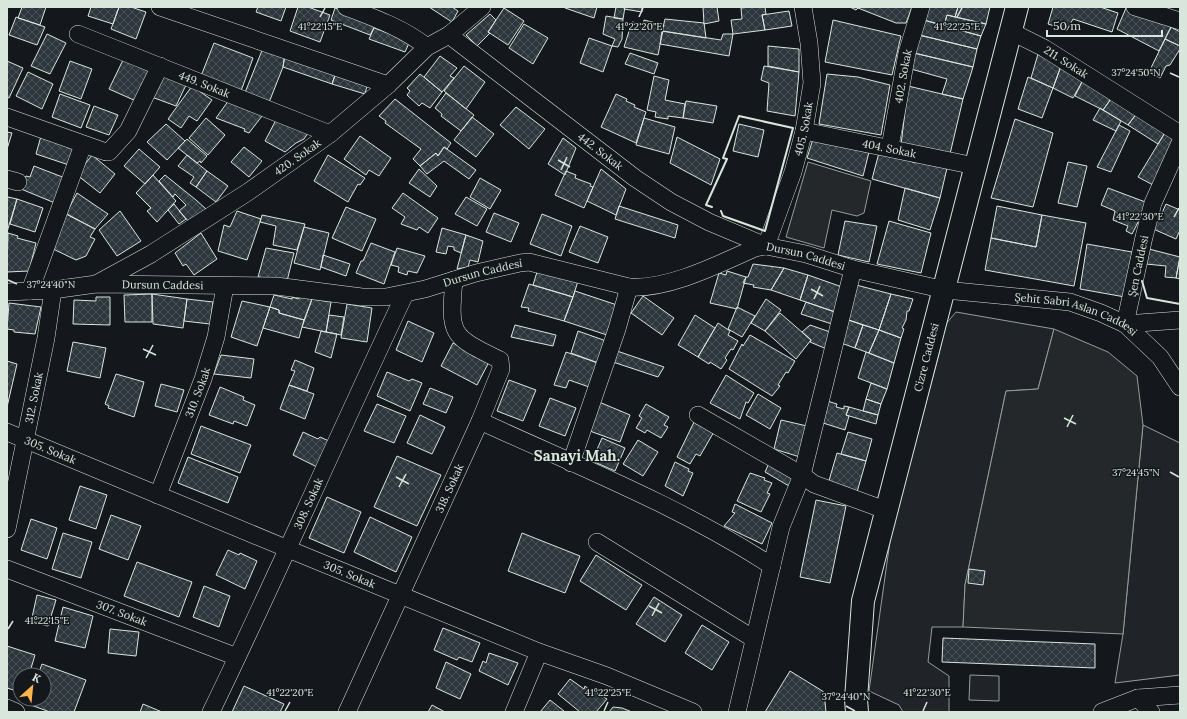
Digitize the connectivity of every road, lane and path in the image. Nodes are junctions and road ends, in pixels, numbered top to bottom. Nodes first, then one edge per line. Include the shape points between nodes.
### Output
1 (160, 7) edge
2 (346, 7) edge
3 (482, 7) edge
4 (803, 7) edge
5 (921, 7) edge
6 (1018, 7) edge
7 (1135, 7) edge
8 (1180, 21) edge
9 (1012, 32) junction
10 (78, 34) dead end
11 (448, 35) junction
12 (427, 47) junction
13 (160, 66) junction
14 (388, 85) junction
15 (7, 117) edge
16 (804, 131) junction
17 (330, 134) junction
18 (1180, 134) edge
19 (1180, 143) edge
20 (83, 145) junction
21 (890, 147) junction
22 (975, 166) junction
23 (766, 246) junction
24 (853, 269) junction
25 (454, 280) junction
26 (96, 284) junction
27 (225, 286) junction
28 (630, 287) junction
29 (53, 290) junction
30 (945, 290) junction
31 (30, 291) junction
32 (7, 292) edge
33 (405, 294) junction
34 (1180, 320) edge
35 (1125, 324) junction
36 (1180, 387) edge
37 (698, 415) dead end
38 (480, 421) junction
39 (7, 432) edge
40 (26, 439) junction
41 (571, 463) junction
42 (802, 474) junction
43 (158, 495) junction
44 (885, 510) junction
45 (7, 529) edge
46 (597, 542) dead end
47 (288, 550) junction
48 (772, 566) junction
49 (7, 569) edge
50 (401, 595) junction
51 (754, 639) junction
52 (539, 652) junction
53 (237, 657) junction
54 (1180, 695) edge
55 (1138, 698) junction
56 (7, 708) edge
57 (16, 712) edge
58 (211, 712) edge
59 (347, 712) edge
60 (514, 712) edge
61 (693, 712) edge
62 (737, 712) edge
63 (857, 712) edge
64 (1102, 712) edge
65 (1151, 712) edge

1 - 14 street
2 - 12 street via 413,36
3 - 11 street, 420. Sokak
4 - 16 street, 405. Sokak via 812,82
5 - 21 street, 402. Sokak via 907,54
6 - 9 main road, Cizre Caddesi
7 - 8 street
9 - 18 street, 211. Sokak via 1044,48
9 - 22 main road, Cizre Caddesi
10 - 13 street, 449. Sokak
11 - 12 street, 420. Sokak
11 - 23 street, 442. Sokak via 671,202 709,222
12 - 14 street, 420. Sokak
13 - 17 street, 449. Sokak
13 - 20 street via 128,131 112,150 106,152
14 - 17 street, 420. Sokak
15 - 20 street
16 - 21 street, 404. Sokak
16 - 23 street, 405. Sokak via 791,178
17 - 26 street, 420. Sokak via 248,192 150,254
19 - 35 street, Şen Caddesi via 1153,203
20 - 31 street
21 - 22 street, 404. Sokak
22 - 30 main road, Cizre Caddesi
23 - 24 street, Dursun Caddesi via 806,254
23 - 28 street, Dursun Caddesi via 664,284
24 - 30 street, Dursun Caddesi
24 - 42 street
25 - 28 street, Dursun Caddesi via 529,262
25 - 33 street, Dursun Caddesi
25 - 38 street, 318. Sokak via 452,321 457,335 468,345 500,360 502,364
26 - 27 street, Dursun Caddesi
26 - 29 street, Dursun Caddesi
27 - 33 street, Dursun Caddesi via 276,286 362,297
27 - 43 street, 310. Sokak via 216,337 203,378
28 - 41 street
29 - 31 street, Dursun Caddesi
29 - 40 street, 312. Sokak
30 - 35 street, Şehit Sabri Aslan Caddesi via 1070,302
30 - 44 main road, Cizre Caddesi
31 - 32 street, Dursun Caddesi
33 - 47 street, 308. Sokak via 340,430
34 - 35 street
35 - 36 street, Şehit Sabri Aslan Caddesi via 1160,357
37 - 42 street
38 - 41 street
38 - 50 street, 318. Sokak
39 - 40 street, 305. Sokak
40 - 43 street, 305. Sokak
40 - 45 street, 312. Sokak
41 - 48 street via 696,520
42 - 44 street via 814,484
42 - 48 street via 781,527
43 - 47 street, 305. Sokak
44 - 63 main road, Cizre Caddesi via 863,601
46 - 51 street
47 - 50 street, 305. Sokak
47 - 53 street, 308. Sokak
48 - 51 street
49 - 53 street, 307. Sokak
50 - 52 street, 305. Sokak
50 - 59 street, 318. Sokak
51 - 62 street
52 - 60 street
52 - 61 street, 305. Sokak via 607,676
53 - 58 street, 308. Sokak
54 - 55 street
55 - 64 street
55 - 65 street
56 - 57 street

